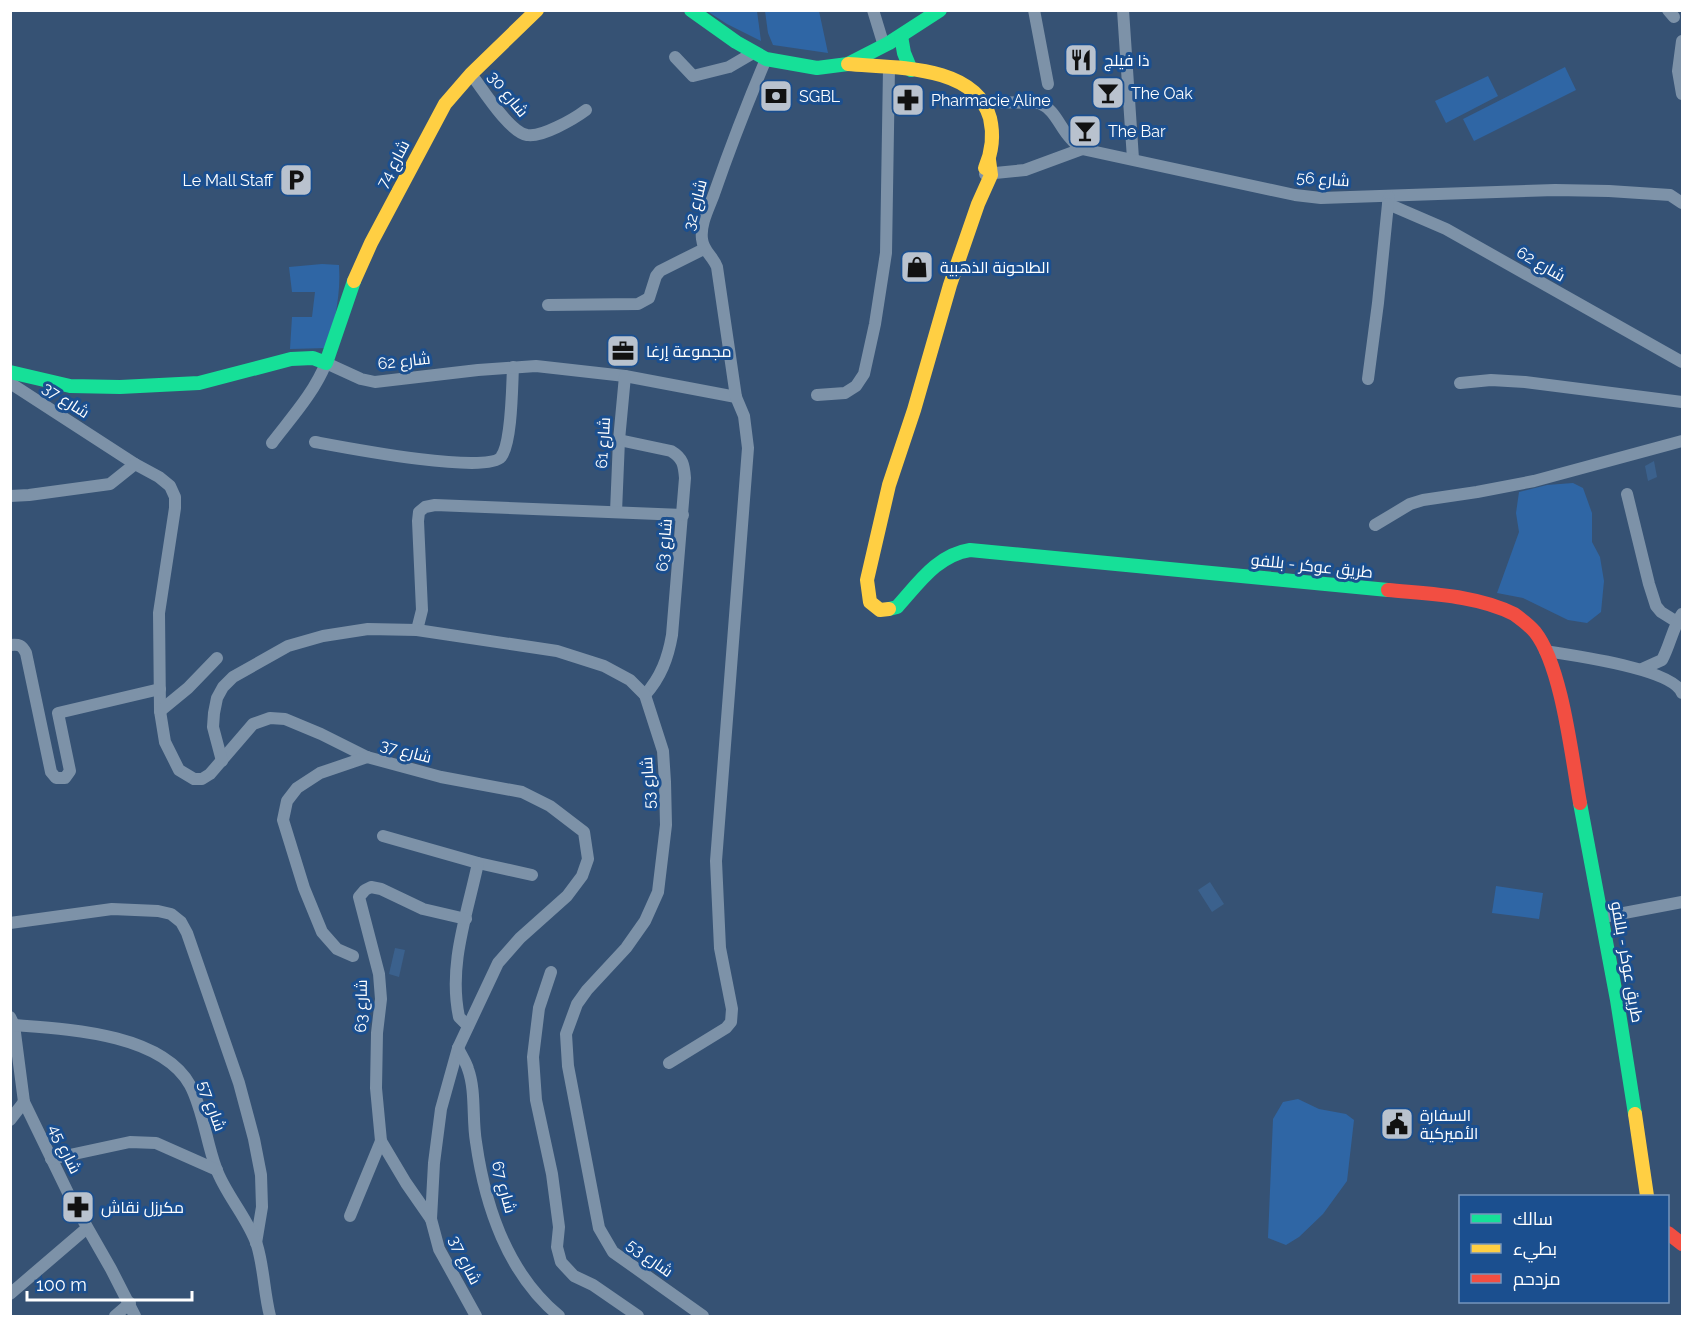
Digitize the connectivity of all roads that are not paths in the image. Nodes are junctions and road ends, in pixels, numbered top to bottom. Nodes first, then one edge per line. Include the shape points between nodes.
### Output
1 (537, 10) edge
2 (692, 10) edge
3 (873, 10) edge
4 (940, 10) edge
5 (1034, 10) edge
6 (1123, 10) edge
7 (901, 36) junction
8 (1683, 41) edge
9 (886, 45) junction
10 (760, 56) junction
11 (675, 57) dead end
12 (848, 63) junction
13 (892, 68) junction
14 (911, 70) junction
15 (471, 74) junction
16 (1048, 84) dead end
17 (1683, 94) edge
18 (985, 102) junction
19 (586, 110) dead end
20 (1082, 149) junction
21 (1133, 159) junction
22 (986, 174) junction
23 (1676, 194) edge
24 (1388, 201) junction
25 (1683, 203) edge
26 (704, 249) junction
27 (548, 305) dead end
28 (1683, 362) edge
29 (326, 363) junction
30 (513, 366) junction
31 (10, 372) edge
32 (625, 376) junction
33 (1368, 379) dead end
34 (10, 383) edge
35 (1460, 383) dead end
36 (817, 395) dead end
37 (736, 397) junction
38 (1683, 402) edge
39 (619, 440) junction
40 (1683, 441) edge
41 (315, 442) dead end
42 (272, 443) dead end
43 (135, 464) junction
44 (1627, 494) dead end
45 (10, 496) edge
46 (616, 513) junction
47 (684, 515) junction
48 (1376, 525) dead end
49 (1680, 618) edge
50 (417, 630) junction
51 (10, 645) edge
52 (1545, 651) junction
53 (217, 658) dead end
54 (1642, 669) junction
55 (160, 689) junction
56 (1683, 693) edge
57 (645, 695) junction
58 (160, 711) junction
59 (367, 757) junction
60 (222, 761) junction
61 (383, 836) dead end
62 (478, 864) junction
63 (532, 875) dead end
64 (1683, 902) edge
65 (1603, 918) junction
66 (466, 919) junction
67 (10, 923) edge
68 (353, 956) dead end
69 (551, 972) dead end
70 (12, 1021) edge
71 (468, 1026) junction
72 (458, 1048) junction
73 (669, 1063) dead end
74 (24, 1102) junction
75 (10, 1120) edge
76 (381, 1141) junction
77 (51, 1159) junction
78 (217, 1170) junction
79 (1647, 1195) edge
80 (350, 1216) dead end
81 (431, 1219) junction
82 (87, 1228) junction
83 (1669, 1234) edge
84 (256, 1243) junction
85 (1683, 1244) edge
86 (10, 1294) edge
87 (130, 1303) junction
88 (115, 1317) edge
89 (135, 1317) edge
90 (270, 1317) edge
91 (476, 1317) edge
92 (559, 1317) edge
93 (638, 1317) edge
94 (703, 1317) edge

1 - 15 street, شارع 74
2 - 10 street
3 - 9 street
4 - 7 street
5 - 16 street
6 - 21 street
7 - 9 street
7 - 14 street
8 - 17 street via 1678,71
9 - 12 street
9 - 13 street
10 - 11 street via 693,76
10 - 12 street via 817,68
10 - 26 street, شارع 32 via 703,226
12 - 13 street
13 - 14 street
13 - 36 street via 886,253 864,374 856,387 845,393
14 - 18 street via 952,78
15 - 19 street, شارع 30 via 508,122 525,135 538,134
15 - 29 street, شارع 74 via 444,104 370,243
18 - 20 street via 1039,103 1052,112
18 - 22 street via 992,125
20 - 21 street, شارع 56
20 - 22 street via 1025,170
21 - 24 street, شارع 56 via 1295,195
22 - 52 street, طريق عوكر - بللفو via 889,485 866,592 877,607 900,605 939,562 970,550 1435,595 1496,607 1515,615 1534,632
23 - 24 street, شارع 56 via 1555,190
23 - 25 street, شارع 56
24 - 28 street, شارع 62 via 1446,229
24 - 33 street
26 - 27 street via 660,271 651,296 638,304
26 - 37 street, شارع 32 via 717,267
29 - 30 street, شارع 62 via 375,382
29 - 31 street, شارع 62 via 313,358 291,358 199,383 120,387 70,386
29 - 42 street via 315,385
30 - 32 street, شارع 62
30 - 41 street via 508,436 501,456 492,463 423,459
32 - 37 street, شارع 62
32 - 39 street, شارع 61
34 - 43 street, شارع 37
35 - 38 street via 1525,382
37 - 73 street, شارع 32 via 744,417 748,448 716,885 720,948 732,1019 726,1028
39 - 46 street, شارع 61
39 - 47 street, شارع 63 via 671,451 682,459
40 - 48 street via 1534,481 1423,500
43 - 45 street via 110,484
43 - 55 street, شارع 37 via 170,486 175,497 159,613
44 - 49 street via 1656,606 1661,612
46 - 47 street
46 - 50 street via 435,505 422,508 418,521 422,610
47 - 57 street, شارع 63 via 668,657
49 - 54 street via 1662,660
50 - 57 street via 557,651 604,666 630,680
50 - 60 street via 368,629 323,636 288,646 233,677 217,698 214,713 213,727
51 - 55 street via 18,645 26,653 51,772 56,778 65,778 70,771 58,713
52 - 54 street
52 - 65 street, طريق عوكر - بللفو via 1564,717
53 - 58 street
54 - 56 street via 1678,686
55 - 58 street, شارع 37
57 - 94 street, شارع 53 via 663,751 666,825 658,892 645,921 626,948 578,1004 566,1034 568,1066 599,1228 613,1252
58 - 60 street, شارع 37 via 165,742 179,770 202,779
59 - 60 street, شارع 37 via 294,723 270,718 254,724
59 - 68 street via 320,773 297,788 287,801 283,820 322,932 337,949
59 - 71 street, شارع 37 via 441,777 522,792 550,806 584,832 588,859 582,876 567,896 498,963
61 - 62 street
62 - 63 street
62 - 66 street
64 - 65 street
65 - 79 street, طريق عوكر - بللفو
66 - 71 street via 454,982 459,1017
66 - 76 street, شارع 63 via 423,909 381,889 371,887 359,897 379,975 376,1088
67 - 84 street via 112,909 158,911 181,922 239,1083 254,1139 262,1196
69 - 93 street via 539,1008 533,1057 536,1100 559,1227 557,1248 561,1262 574,1276
70 - 74 street, شارع 45
70 - 78 street, شارع 57 via 109,1038 147,1049 171,1063 189,1084
71 - 72 street, شارع 37
72 - 81 street, شارع 37 via 441,1109
72 - 92 street, شارع 67 via 469,1070 476,1142 500,1235 522,1277
74 - 75 street
74 - 77 street, شارع 45
76 - 80 street
76 - 81 street, شارع 63
77 - 78 street via 130,1142 156,1143
77 - 82 street, شارع 45
78 - 84 street, شارع 57
81 - 91 street, شارع 37 via 439,1249
82 - 86 street
82 - 87 street, شارع 45
83 - 85 street
84 - 90 street, شارع 57
87 - 88 street
87 - 89 street, شارع 45

